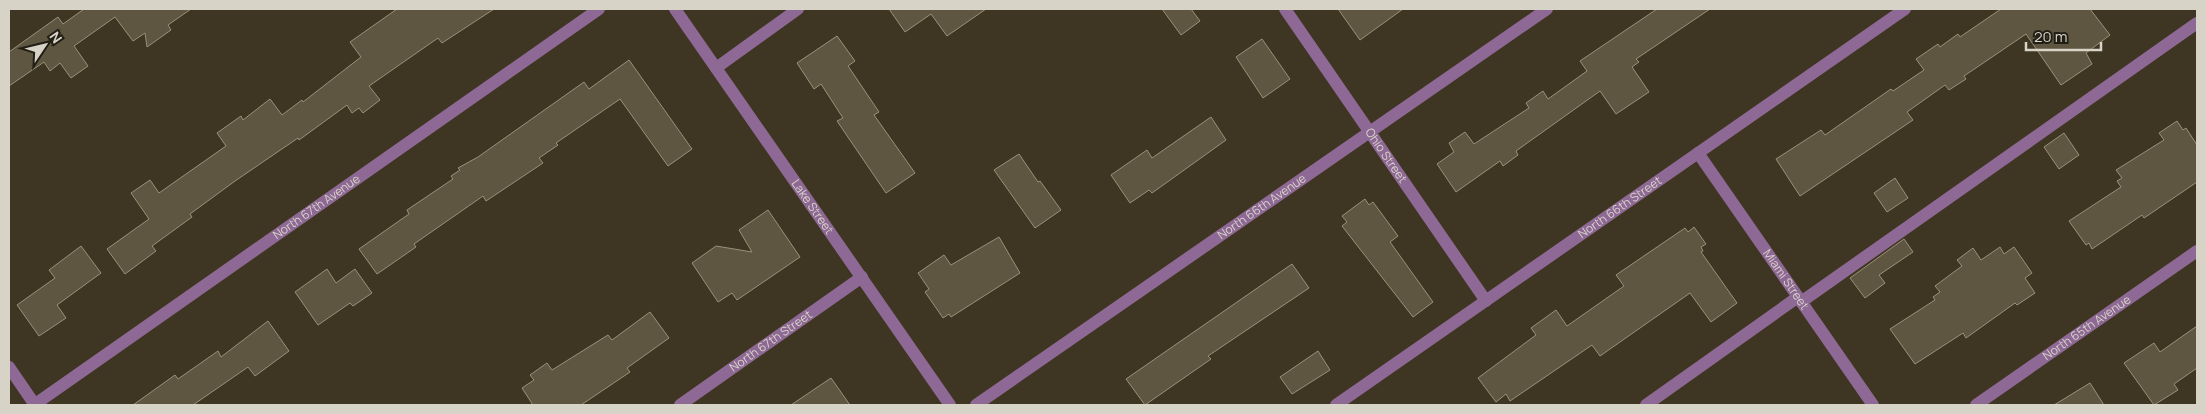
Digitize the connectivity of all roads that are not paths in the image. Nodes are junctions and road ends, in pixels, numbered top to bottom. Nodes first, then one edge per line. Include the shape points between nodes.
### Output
1 (598, 9) edge
2 (675, 9) edge
3 (798, 9) edge
4 (1285, 9) edge
5 (1547, 9) edge
6 (1897, 11) edge
7 (2197, 22) edge
8 (716, 68) junction
9 (1370, 132) junction
10 (1698, 153) junction
11 (2197, 251) edge
12 (862, 277) junction
13 (1800, 300) junction
14 (1486, 301) junction
15 (9, 367) edge
16 (35, 405) edge
17 (680, 405) edge
18 (950, 405) edge
19 (976, 405) edge
20 (1336, 405) edge
21 (1646, 405) edge
22 (1873, 405) edge
23 (1976, 405) edge

1 - 16 street, North 67th Avenue
2 - 8 street, Lake Street
3 - 8 street
4 - 9 street, Ohio Street
5 - 9 street, North 66th Avenue
6 - 10 street, North 66th Street
7 - 13 street
8 - 12 street, Lake Street
9 - 14 street, Ohio Street
9 - 19 street, North 66th Avenue
10 - 13 street, Miami Street
10 - 14 street, North 66th Street
11 - 23 street, North 65th Avenue
12 - 17 street, North 67th Street
12 - 18 street, Lake Street
13 - 21 street
13 - 22 street, Miami Street
14 - 20 street, North 66th Street
15 - 16 street

